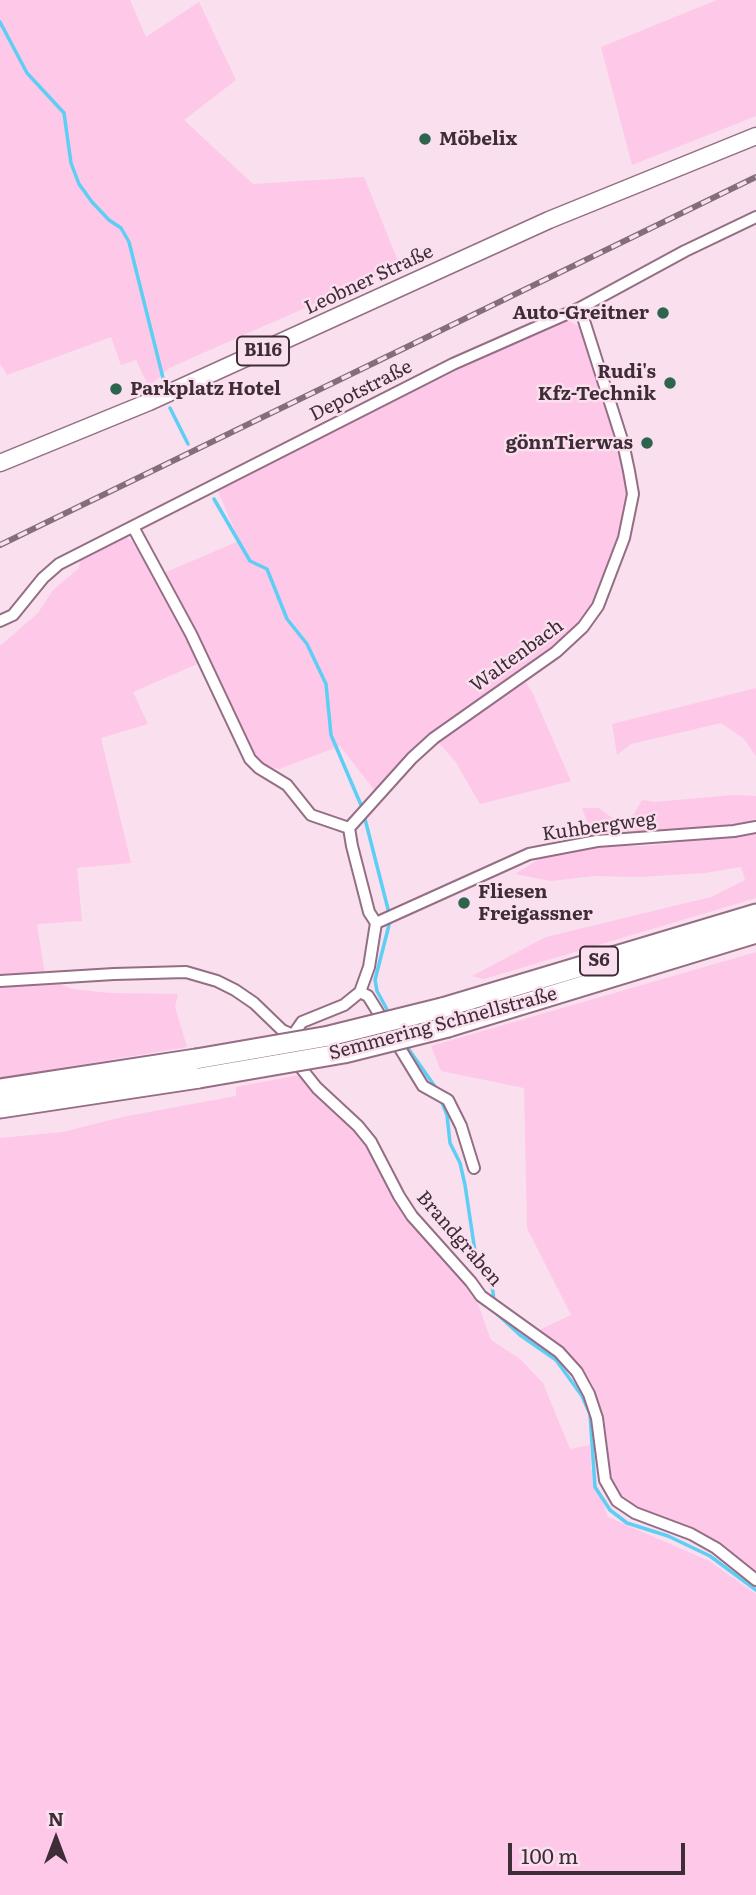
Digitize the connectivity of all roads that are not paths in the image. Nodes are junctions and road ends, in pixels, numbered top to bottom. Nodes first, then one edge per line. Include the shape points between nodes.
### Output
1 (756, 135) edge
2 (756, 217) edge
3 (580, 308) junction
4 (0, 463) edge
5 (133, 527) junction
6 (0, 621) edge
7 (756, 827) edge
8 (349, 828) junction
9 (756, 914) edge
10 (376, 923) junction
11 (756, 933) edge
12 (0, 981) edge
13 (360, 992) junction
14 (445, 1017) junction
15 (293, 1035) junction
16 (197, 1068) junction
17 (0, 1089) edge
18 (0, 1108) edge
19 (474, 1168) dead end
20 (756, 1580) edge

1 - 4 main road, Leobner Straße / B116 via 549,220 149,402
2 - 3 street, Depotstraße
3 - 5 street, Depotstraße via 453,364
3 - 8 street, Waltenbach via 623,443 632,494 624,538 598,606 556,652 434,738
5 - 6 street, Depotstraße via 60,564 13,615
5 - 8 street via 191,634 250,759 287,785 310,815
7 - 10 street, Kuhbergweg via 597,841 529,854
8 - 10 street via 369,912
9 - 14 highway, Semmering Schnellstraße / S6
10 - 13 street
11 - 14 highway, Semmering Schnellstraße / S6
12 - 15 street via 194,974 235,990 282,1031
13 - 15 street via 344,1005 302,1022
13 - 19 street via 368,996 423,1086 448,1100
14 - 16 highway, Semmering Schnellstraße / S6, bridge via 344,1053
15 - 20 street, Brandgraben via 306,1076 372,1142 399,1196 433,1241 481,1296 559,1352 577,1372 597,1418 605,1480 617,1501 716,1548
16 - 17 highway, Semmering Schnellstraße / S6
16 - 18 highway, Semmering Schnellstraße / S6

